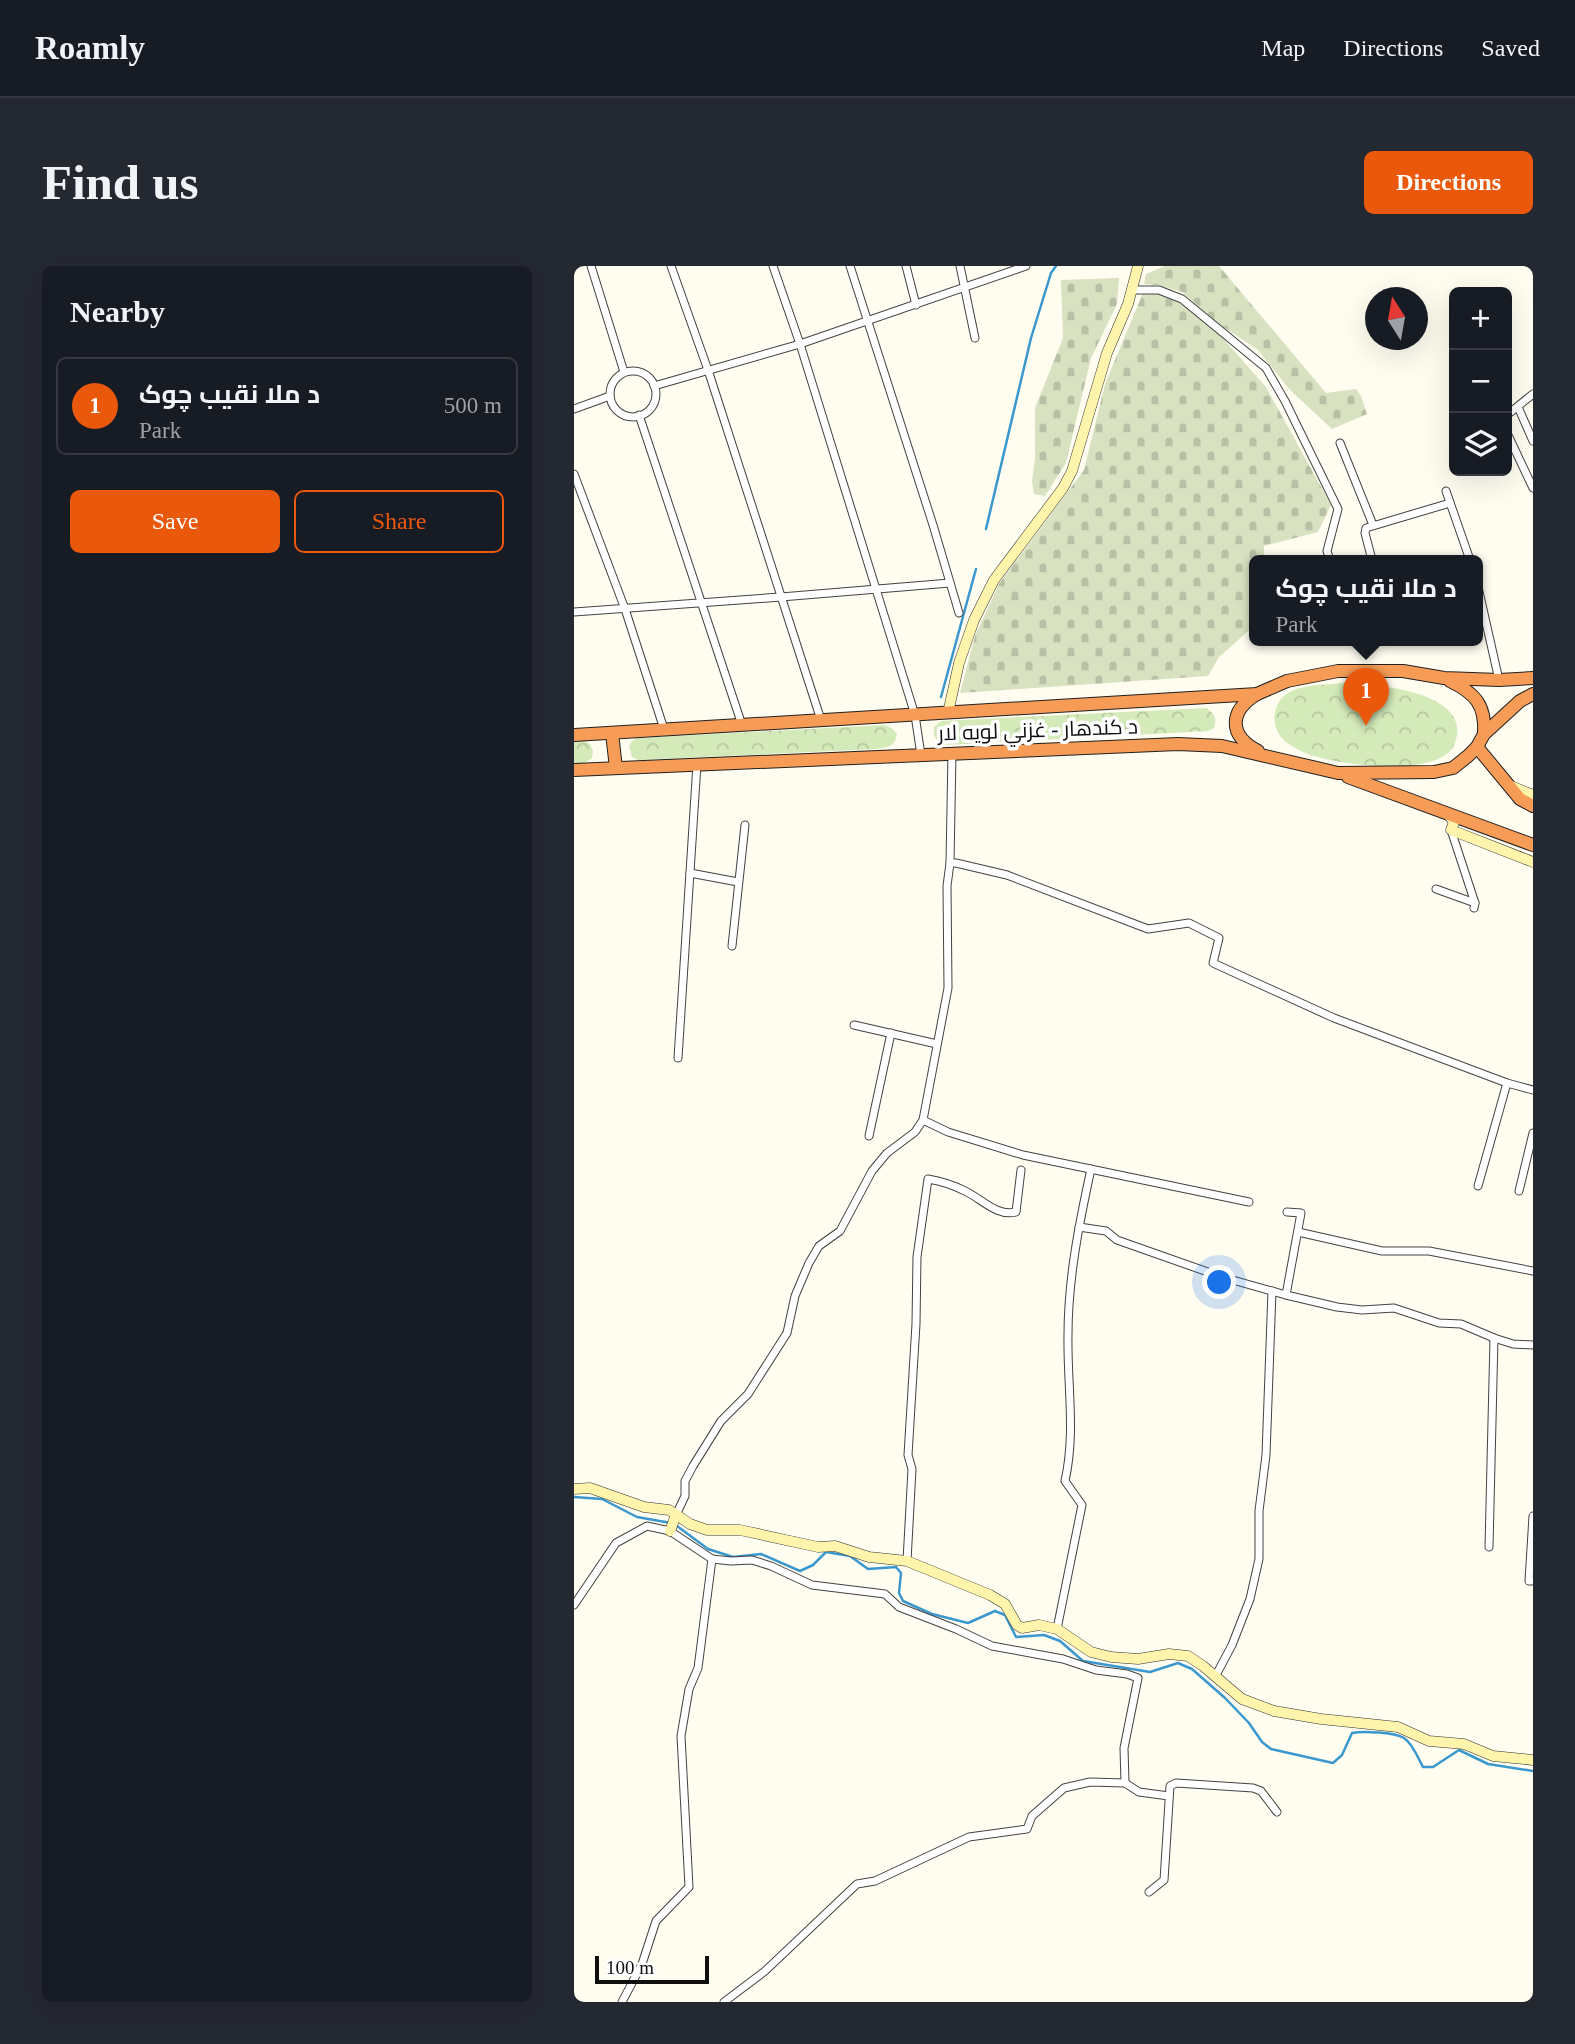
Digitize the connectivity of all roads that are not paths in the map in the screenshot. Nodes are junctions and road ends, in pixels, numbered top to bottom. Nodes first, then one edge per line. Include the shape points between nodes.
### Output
1 (591, 266) edge
2 (671, 266) edge
3 (773, 266) edge
4 (850, 266) edge
5 (906, 266) edge
6 (960, 266) edge
7 (1026, 266) edge
8 (1138, 266) edge
9 (1007, 269) edge
10 (965, 287) junction
11 (1132, 290) junction
12 (916, 305) junction
13 (869, 321) junction
14 (975, 338) dead end
15 (800, 344) junction
16 (708, 370) junction
17 (624, 372) junction
18 (654, 386) junction
19 (1533, 394) edge
20 (610, 396) junction
21 (1518, 407) junction
22 (574, 409) edge
23 (1510, 413) edge
24 (639, 415) junction
25 (1533, 441) edge
26 (1340, 443) dead end
27 (1512, 444) edge
28 (574, 474) edge
29 (1533, 488) edge
30 (1446, 491) dead end
31 (1450, 503) junction
32 (1373, 525) junction
33 (1328, 555) edge
34 (1371, 555) edge
35 (1468, 555) edge
36 (950, 583) junction
37 (874, 589) junction
38 (781, 597) junction
39 (701, 604) junction
40 (625, 609) junction
41 (1483, 609) edge
42 (574, 612) edge
43 (959, 613) dead end
44 (1444, 678) junction
45 (1533, 678) edge
46 (1499, 680) junction
47 (1257, 694) junction
48 (1533, 694) edge
49 (948, 713) junction
50 (915, 715) junction
51 (821, 720) junction
52 (742, 726) junction
53 (664, 729) junction
54 (612, 733) junction
55 (1484, 734) junction
56 (574, 735) edge
57 (1477, 747) junction
58 (952, 752) junction
59 (920, 755) junction
60 (1266, 756) junction
61 (697, 764) junction
62 (615, 768) junction
63 (574, 770) edge
64 (1338, 773) junction
65 (1508, 785) junction
66 (1533, 795) edge
67 (1533, 806) edge
68 (1447, 813) junction
69 (745, 825) dead end
70 (1451, 830) junction
71 (1533, 845) edge
72 (1533, 862) edge
73 (950, 863) junction
74 (690, 873) junction
75 (738, 882) junction
76 (1436, 889) dead end
77 (732, 946) dead end
78 (854, 1025) dead end
79 (891, 1033) junction
80 (937, 1044) junction
81 (678, 1058) dead end
82 (1507, 1083) junction
83 (1533, 1090) edge
84 (923, 1120) junction
85 (1533, 1133) edge
86 (869, 1136) dead end
87 (1091, 1169) junction
88 (1021, 1170) dead end
89 (1478, 1186) dead end
90 (1518, 1191) dead end
91 (1249, 1202) dead end
92 (1287, 1212) dead end
93 (1079, 1227) junction
94 (1298, 1232) junction
95 (1533, 1271) edge
96 (1272, 1292) junction
97 (1286, 1296) junction
98 (1494, 1338) junction
99 (1533, 1345) edge
100 (574, 1489) edge
101 (1533, 1516) edge
102 (673, 1523) junction
103 (1489, 1547) dead end
104 (712, 1559) junction
105 (907, 1561) junction
106 (1533, 1581) edge
107 (574, 1605) edge
108 (1057, 1629) junction
109 (1215, 1677) junction
110 (1533, 1760) edge
111 (1125, 1783) junction
112 (1169, 1796) junction
113 (1278, 1812) dead end
114 (1149, 1892) dead end
115 (622, 2002) edge
116 (724, 2002) edge

1 - 17 street
2 - 16 street
3 - 15 street
4 - 13 street
5 - 12 street
6 - 10 street
7 - 9 street
8 - 11 street
9 - 10 street
10 - 12 street
10 - 14 street
11 - 33 street via 1159,290 1182,299 1266,368 1338,509
11 - 49 street via 1107,354 1072,471 994,580 959,663
12 - 13 street
13 - 15 street
13 - 36 street
15 - 16 street
15 - 37 street
16 - 18 street
16 - 38 street
17 - 18 street via 646,375
17 - 20 street via 613,382
18 - 24 street via 651,407
19 - 21 street
20 - 22 street
20 - 24 street via 621,413
21 - 23 street
21 - 25 street
24 - 39 street
26 - 32 street
27 - 29 street
28 - 40 street
30 - 31 street
31 - 32 street
31 - 35 street
32 - 34 street via 1365,533
36 - 37 street
36 - 43 street
37 - 38 street
37 - 50 street
38 - 39 street
38 - 51 street
39 - 40 street
39 - 52 street
40 - 42 street
40 - 53 street
41 - 46 street
44 - 46 highway, د کندهار - غزني لويه لار
44 - 47 highway, د کندهار - غزني لويه لار via 1403,671 1338,671 1287,681
44 - 55 highway, د کندهار - غزني لويه لار via 1478,702 1485,718
45 - 46 highway, د کندهار - غزني لويه لار
47 - 49 highway, د کندهار - غزني لويه لار
47 - 60 highway via 1244,701 1236,714 1236,726 1240,737
48 - 55 highway, د کندهار - غزني لويه لار
49 - 50 highway, د کندهار - غزني لويه لار
50 - 51 highway, د کندهار - غزني لويه لار
50 - 59 street
51 - 52 highway, د کندهار - غزني لويه لار
52 - 53 highway, د کندهار - غزني لويه لار
53 - 54 highway, د کندهار - غزني لويه لار
54 - 56 highway, د کندهار - غزني لويه لار
54 - 62 highway
55 - 57 highway, د کندهار - غزني لويه لار
57 - 64 highway, د کندهار - غزني لويه لار via 1452,768 1434,772
57 - 65 highway
58 - 59 highway, د کندهار - غزني لويه لار
58 - 60 highway, د کندهار - غزني لويه لار via 1178,744 1222,746
58 - 73 street
59 - 61 highway, د کندهار - غزني لويه لار
60 - 64 highway, د کندهار - غزني لويه لار
61 - 62 highway, د کندهار - غزني لويه لار
61 - 74 street
62 - 63 highway, د کندهار - غزني لويه لار
64 - 68 highway
65 - 66 street
65 - 67 highway
68 - 70 street via 1454,822
68 - 71 highway
69 - 75 street
70 - 72 street
70 - 76 street via 1474,905
73 - 80 street via 948,988
73 - 82 street via 1007,875 1148,929 1189,923 1219,938 1213,963 1334,1018
74 - 75 street
74 - 81 street
75 - 77 street
78 - 79 street
79 - 80 street
79 - 86 street
80 - 84 street
82 - 83 street
82 - 89 street
84 - 87 street via 1023,1154
84 - 102 street via 872,1171 840,1231 819,1246 795,1296 787,1333 693,1466
85 - 90 street
87 - 91 street
87 - 93 street
88 - 105 street via 1016,1212 1009,1214 945,1182 928,1179 917,1257
92 - 94 street via 1301,1213
93 - 96 street via 1106,1231 1117,1240
93 - 108 street via 1068,1333 1072,1417 1065,1481 1082,1505
94 - 95 street via 1382,1251 1429,1251
94 - 97 street
96 - 97 street
96 - 109 street via 1259,1559 1250,1599
97 - 98 street via 1363,1310 1394,1308 1440,1323 1461,1324
98 - 99 street
98 - 103 street
100 - 102 street via 590,1488 644,1507 669,1510
101 - 106 street via 1529,1581
102 - 104 street
102 - 105 street via 740,1530
102 - 107 street via 648,1526 616,1543
104 - 111 street via 751,1560 812,1584 885,1594 899,1607 992,1646 1138,1678 1124,1748
104 - 115 street via 698,1668 689,1689 681,1736 689,1887 656,1922 642,1964
105 - 108 street via 990,1595 1005,1604 1022,1628 1040,1625
108 - 109 street via 1091,1652 1111,1657 1188,1656
109 - 110 street via 1242,1699 1274,1711 1398,1727 1429,1741
111 - 112 street via 1139,1792
111 - 116 street via 1090,1782 1064,1788 1032,1816 1027,1829 969,1837 875,1881 856,1884 765,1971
112 - 113 street via 1170,1786 1176,1783 1253,1788
112 - 114 street via 1164,1880

